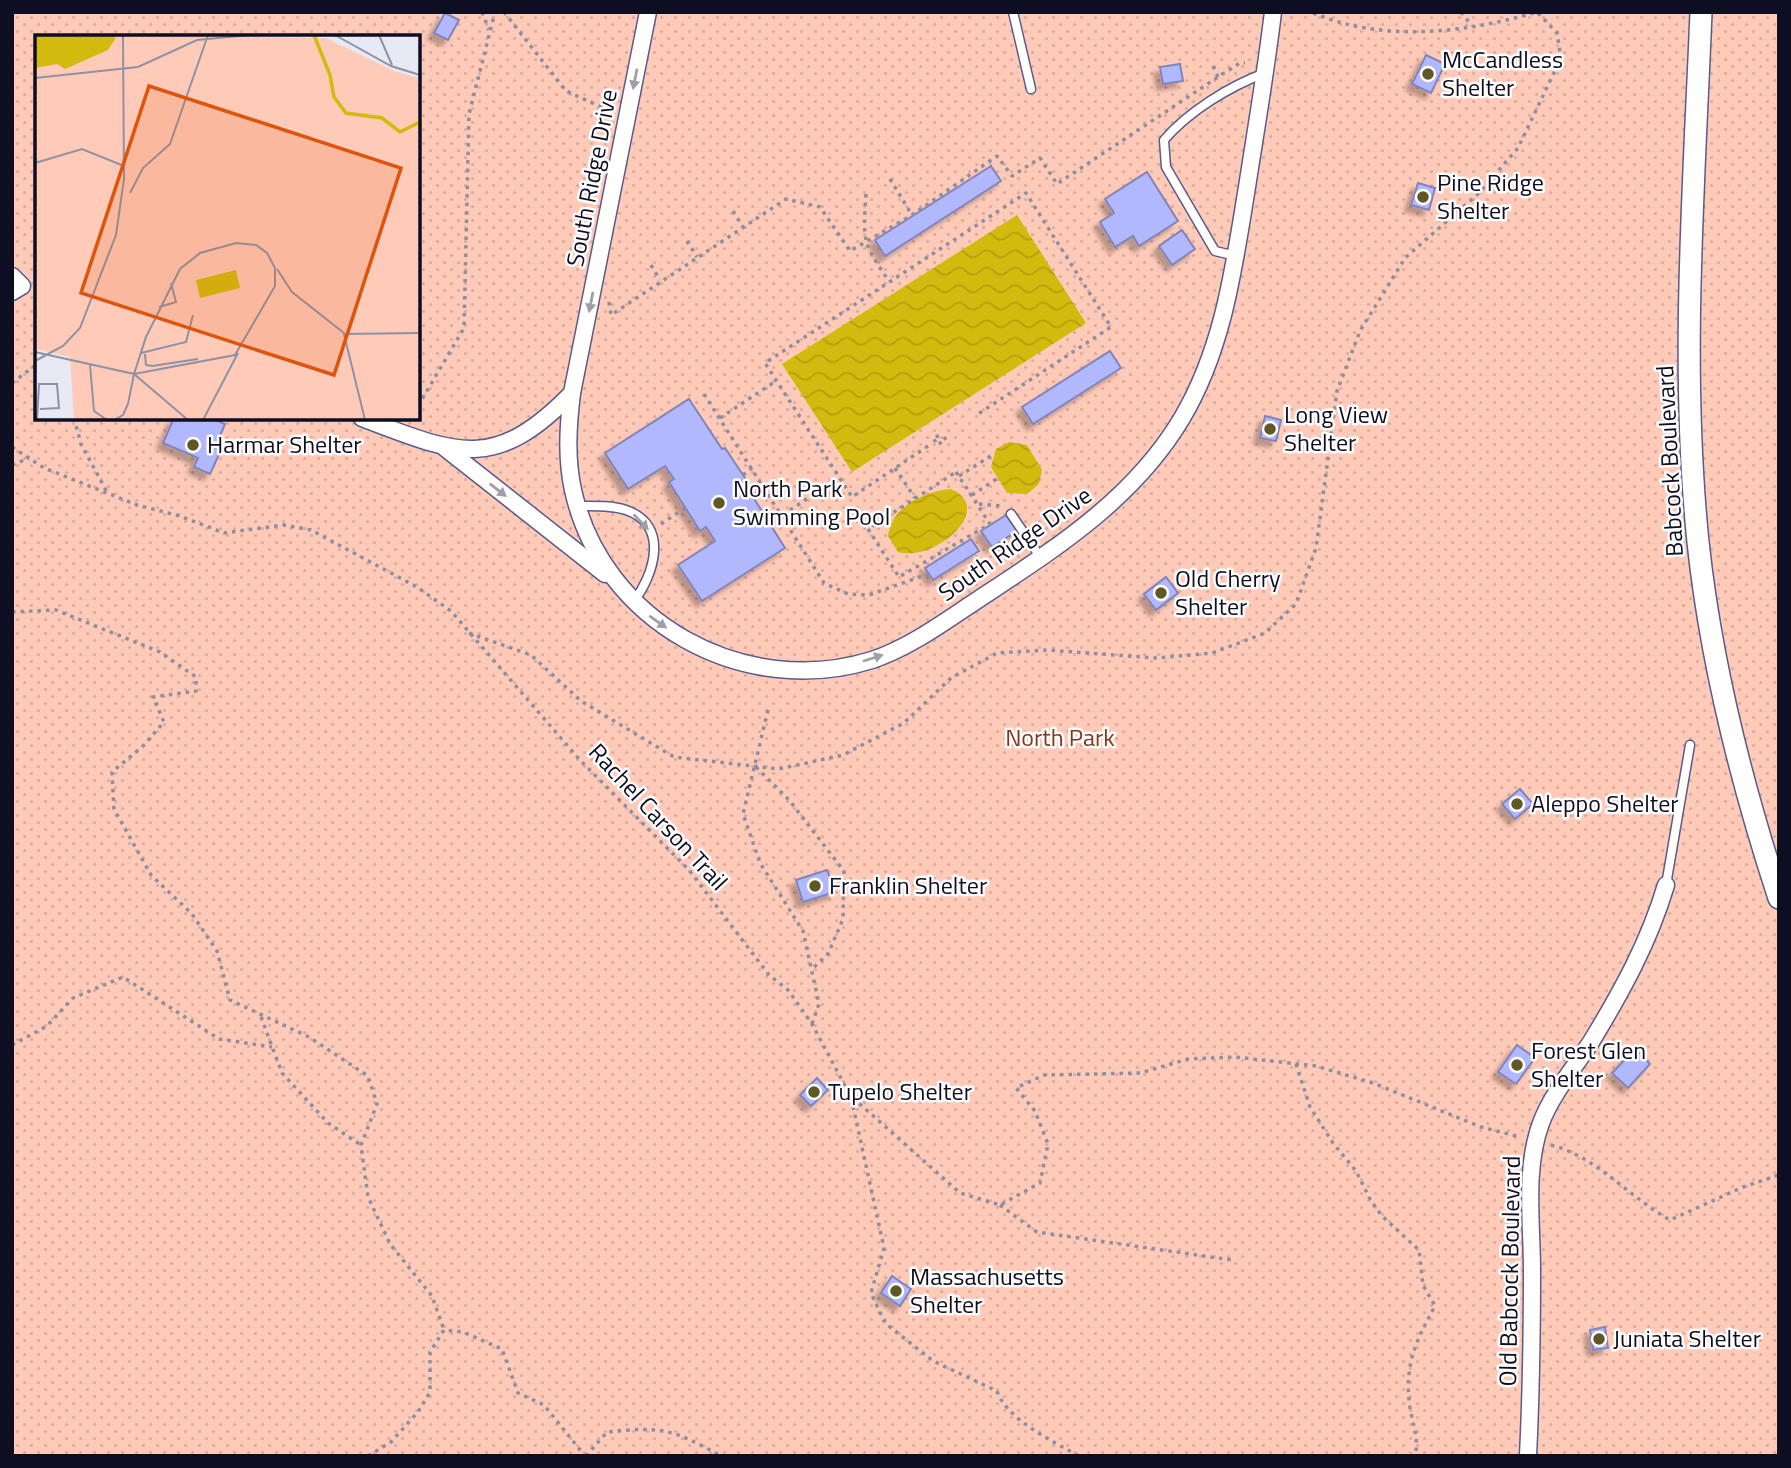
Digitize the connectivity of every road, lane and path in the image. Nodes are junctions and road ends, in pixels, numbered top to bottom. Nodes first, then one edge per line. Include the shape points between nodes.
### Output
1 (482, 12) edge
2 (495, 12) edge
3 (504, 12) edge
4 (648, 12) edge
5 (1013, 12) edge
6 (1273, 12) edge
7 (1461, 12) edge
8 (1701, 12) edge
9 (1472, 26) dead end
10 (490, 32) junction
11 (1245, 63) dead end
12 (1213, 66) dead end
13 (1265, 73) junction
14 (1218, 77) junction
15 (1031, 89) dead end
16 (627, 119) junction
17 (890, 179) dead end
18 (866, 194) dead end
19 (733, 211) dead end
20 (912, 215) junction
21 (743, 227) junction
22 (687, 241) dead end
23 (866, 242) junction
24 (1236, 256) junction
25 (697, 257) junction
26 (650, 265) dead end
27 (660, 280) junction
28 (888, 281) junction
29 (608, 305) dead end
30 (35, 365) edge
31 (776, 381) junction
32 (12, 383) edge
33 (572, 393) junction
34 (704, 394) dead end
35 (420, 403) edge
36 (975, 416) dead end
37 (719, 419) junction
38 (75, 420) edge
39 (367, 420) edge
40 (928, 446) dead end
41 (12, 447) edge
42 (444, 448) junction
43 (994, 454) dead end
44 (29, 458) junction
45 (12, 465) edge
46 (752, 468) junction
47 (895, 468) junction
48 (743, 475) dead end
49 (959, 476) junction
50 (839, 477) junction
51 (998, 478) dead end
52 (108, 494) junction
53 (972, 495) junction
54 (915, 498) junction
55 (978, 504) junction
56 (577, 506) junction
57 (685, 508) dead end
58 (1011, 514) joint
59 (782, 515) junction
60 (650, 531) junction
61 (1041, 558) junction
62 (929, 574) dead end
63 (619, 585) junction
64 (634, 601) junction
65 (12, 612) edge
66 (768, 710) dead end
67 (1690, 745) dead end
68 (754, 766) junction
69 (1666, 885) joint
70 (1779, 898) edge
71 (811, 970) junction
72 (260, 1015) junction
73 (812, 1024) junction
74 (12, 1045) edge
75 (272, 1047) junction
76 (851, 1097) junction
77 (361, 1145) junction
78 (1000, 1205) junction
79 (1232, 1260) dead end
80 (444, 1330) junction
81 (368, 1456) edge
82 (586, 1456) edge
83 (721, 1456) edge
84 (1079, 1456) edge
85 (1415, 1456) edge
86 (1528, 1456) edge

1 - 10 path
2 - 10 path
3 - 16 path via 566,91
4 -> 16 street, South Ridge Drive
5 - 15 lane
6 - 13 street, South Ridge Drive
7 - 9 path
8 - 70 main road, Babcock Boulevard via 1690,358 1698,541 1736,754
10 - 35 path via 469,114 464,328
11 - 14 path
12 - 14 path
13 - 24 street, South Ridge Drive
13 - 24 lane via 1242,81 1164,140 1166,167 1215,251
14 - 20 path via 1057,184 1040,158 1012,176 997,156
16 -> 33 street, South Ridge Drive
17 - 20 path
18 - 23 path
19 - 21 path
20 - 23 path
21 - 23 path via 786,200 820,206 850,251
21 - 25 path
22 - 25 path
23 - 28 path
24 - 61 street, South Ridge Drive via 1210,360 1182,418 1135,481
25 - 27 path
26 - 27 path
27 - 29 path via 611,315
28 - 31 path via 765,362
28 - 36 path via 1026,192 1111,327
30 - 32 path
31 - 37 path
31 - 50 path
33 - 42 street, South Ridge Drive via 532,430 513,440 473,449
33 - 56 street, South Ridge Drive via 568,450
34 - 37 path
37 - 46 path
38 - 52 path via 81,444
39 - 42 street, South Ridge Drive
40 - 47 path
41 - 44 path, Rachel Carson Trail
42 -> 63 street, South Ridge Drive
43 - 49 path
44 - 45 path
44 - 52 path, Rachel Carson Trail
46 - 48 path
46 - 59 path
47 - 50 path via 852,497
47 - 54 path
49 - 53 path
49 - 54 path via 956,472
50 - 59 path
51 - 53 path
52 - 73 path, Rachel Carson Trail via 224,533 284,525 311,530 417,587 451,611 579,759 689,870
53 - 55 path
54 - 55 path via 868,529 899,577 990,524
55 - 58 path via 1001,506
56 -> 60 lane via 624,509
56 - 63 street, South Ridge Drive via 602,562
57 - 60 path
58 - 61 lane
59 - 62 path via 824,583 835,589 869,594
60 - 64 lane via 654,561 646,586
64 -> 61 street, South Ridge Drive via 652,619 740,664 815,670 871,660 903,647
63 - 64 street, South Ridge Drive
65 - 72 path via 56,610 160,652 196,677 196,691 153,696 164,722 112,772 114,809 151,875 192,914 217,951 230,1000
66 - 68 path
67 - 69 lane, Old Babcock Boulevard
68 - 71 path via 743,814 760,863 803,931
68 - 71 path via 789,800 844,871 842,919 828,954
69 - 86 street, Old Babcock Boulevard via 1639,958 1552,1101 1535,1141
71 - 73 path via 819,1004
72 - 75 path
72 - 77 path via 309,1037 368,1076 377,1104
73 - 76 path, Rachel Carson Trail
74 - 75 path via 47,1026 73,998 123,976 219,1039
75 - 77 path via 282,1073 328,1124
76 - 78 path via 960,1193
76 - 84 path, Rachel Carson Trail via 884,1248 871,1293 885,1323 933,1360 997,1391 1029,1427
77 - 80 path via 368,1197 390,1244 432,1296
78 - 79 path via 1037,1232
78 - 85 path via 1040,1183 1048,1144 1035,1111 1016,1088 1044,1075 1140,1073 1199,1058 1296,1064 1310,1107 1356,1171 1371,1201 1419,1250 1423,1285 1435,1306 1411,1352 1408,1380 1418,1444
80 - 81 path via 430,1353 430,1392 418,1412 391,1442
80 - 82 path via 463,1332 502,1349 519,1393 544,1405
82 - 83 path via 607,1432 658,1428

